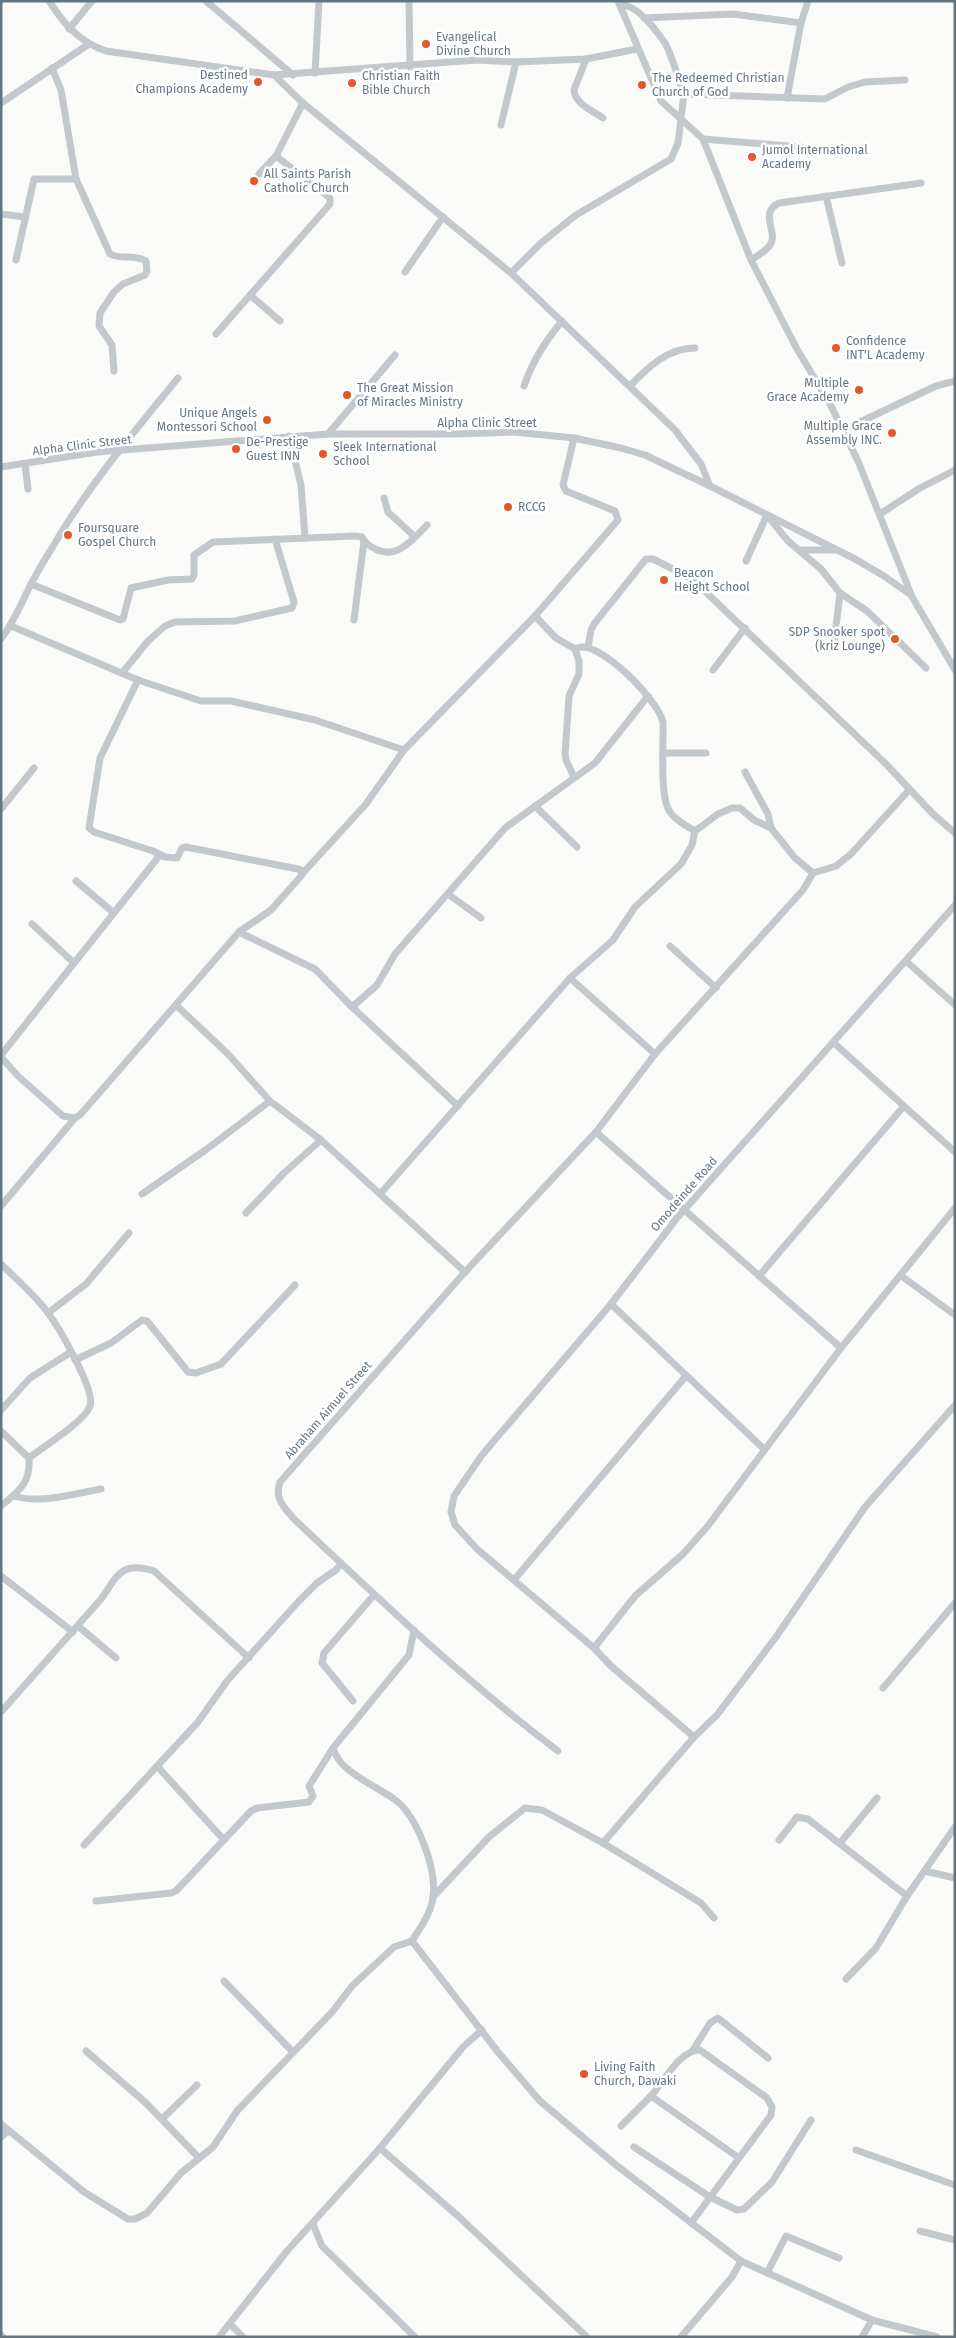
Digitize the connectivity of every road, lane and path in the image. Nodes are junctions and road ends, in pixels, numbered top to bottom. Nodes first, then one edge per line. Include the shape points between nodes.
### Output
1 (49, 1) edge
2 (92, 1) edge
3 (206, 1) edge
4 (319, 1) edge
5 (409, 1) edge
6 (808, 1) edge
7 (623, 3) edge
8 (644, 18) junction
9 (801, 23) junction
10 (69, 29) junction
11 (89, 44) junction
12 (637, 49) junction
13 (586, 58) junction
14 (516, 62) junction
15 (410, 67) junction
16 (52, 68) junction
17 (315, 73) junction
18 (293, 75) junction
19 (274, 76) junction
20 (905, 80) dead end
21 (684, 94) junction
22 (787, 98) junction
23 (1, 102) edge
24 (303, 103) junction
25 (603, 118) dead end
26 (680, 119) junction
27 (501, 125) dead end
28 (703, 139) junction
29 (801, 147) dead end
30 (276, 156) junction
31 (259, 174) dead end
32 (76, 179) junction
33 (921, 183) dead end
34 (826, 196) junction
35 (1, 214) edge
36 (25, 217) junction
37 (443, 218) junction
38 (16, 260) dead end
39 (751, 260) junction
40 (842, 263) dead end
41 (405, 272) dead end
42 (511, 273) junction
43 (250, 295) junction
44 (280, 321) dead end
45 (562, 321) junction
46 (216, 334) dead end
47 (695, 348) dead end
48 (395, 355) dead end
49 (114, 371) dead end
50 (178, 378) dead end
51 (955, 381) edge
52 (524, 386) dead end
53 (630, 386) junction
54 (843, 430) junction
55 (328, 434) junction
56 (289, 436) junction
57 (574, 438) junction
58 (117, 452) junction
59 (25, 464) junction
60 (1, 467) edge
61 (955, 470) edge
62 (710, 486) junction
63 (28, 489) dead end
64 (384, 498) dead end
65 (767, 514) junction
66 (880, 514) junction
67 (427, 525) dead end
68 (415, 537) junction
69 (305, 538) junction
70 (275, 539) junction
71 (364, 541) junction
72 (800, 550) junction
73 (837, 550) junction
74 (746, 561) dead end
75 (31, 584) junction
76 (840, 593) junction
77 (911, 594) junction
78 (535, 616) junction
79 (354, 620) dead end
80 (11, 626) junction
81 (745, 628) junction
82 (1, 639) edge
83 (834, 644) dead end
84 (588, 647) junction
85 (574, 649) junction
86 (926, 668) dead end
87 (714, 670) dead end
88 (955, 670) edge
89 (122, 673) junction
90 (138, 680) junction
91 (648, 696) junction
92 (404, 750) junction
93 (663, 753) junction
94 (706, 753) dead end
95 (34, 768) dead end
96 (745, 772) dead end
97 (574, 777) junction
98 (909, 790) junction
99 (535, 806) junction
100 (1, 809) edge
101 (771, 828) junction
102 (695, 832) junction
103 (955, 833) edge
104 (577, 847) dead end
105 (160, 855) junction
106 (303, 872) junction
107 (813, 873) junction
108 (76, 881) dead end
109 (448, 894) junction
110 (955, 905) edge
111 (114, 913) junction
112 (481, 918) dead end
113 (32, 924) dead end
114 (240, 932) junction
115 (670, 946) dead end
116 (906, 961) junction
117 (74, 964) junction
118 (570, 978) junction
119 (716, 988) junction
120 (955, 1005) edge
121 (177, 1006) junction
122 (352, 1007) junction
123 (834, 1043) junction
124 (655, 1054) junction
125 (1, 1056) edge
126 (270, 1101) junction
127 (458, 1106) junction
128 (904, 1106) junction
129 (75, 1118) junction
130 (596, 1132) junction
131 (321, 1140) junction
132 (955, 1152) edge
133 (142, 1194) dead end
134 (380, 1194) junction
135 (1, 1206) edge
136 (955, 1208) edge
137 (684, 1211) junction
138 (246, 1213) dead end
139 (129, 1233) dead end
140 (1, 1264) edge
141 (465, 1272) junction
142 (900, 1275) junction
143 (759, 1276) junction
144 (295, 1284) dead end
145 (611, 1304) junction
146 (48, 1313) junction
147 (955, 1315) edge
148 (841, 1348) junction
149 (70, 1352) junction
150 (75, 1360) junction
151 (685, 1377) junction
152 (955, 1405) edge
153 (1, 1410) edge
154 (1, 1431) edge
155 (764, 1449) junction
156 (29, 1458) junction
157 (100, 1489) dead end
158 (13, 1496) junction
159 (1, 1506) edge
160 (341, 1563) junction
161 (1, 1576) edge
162 (514, 1580) junction
163 (374, 1595) junction
164 (955, 1603) edge
165 (76, 1629) junction
166 (414, 1630) junction
167 (594, 1648) junction
168 (116, 1658) dead end
169 (249, 1658) junction
170 (882, 1688) dead end
171 (353, 1701) dead end
172 (1, 1712) edge
173 (694, 1737) junction
174 (333, 1748) junction
175 (558, 1751) dead end
176 (157, 1766) junction
177 (876, 1798) dead end
178 (955, 1827) edge
179 (224, 1840) junction
180 (779, 1840) dead end
181 (604, 1842) junction
182 (840, 1843) junction
183 (84, 1845) dead end
184 (925, 1871) junction
185 (955, 1878) edge
186 (434, 1896) junction
187 (907, 1896) junction
188 (96, 1901) dead end
189 (714, 1918) dead end
190 (412, 1942) junction
191 (846, 1979) dead end
192 (224, 1981) dead end
193 (482, 2030) junction
194 (693, 2050) junction
195 (86, 2051) dead end
196 (293, 2052) junction
197 (768, 2058) dead end
198 (198, 2084) dead end
199 (651, 2096) junction
200 (162, 2119) junction
201 (811, 2120) dead end
202 (1, 2124) edge
203 (621, 2126) dead end
204 (8, 2131) junction
205 (1, 2137) edge
206 (634, 2146) dead end
207 (380, 2148) junction
208 (856, 2150) dead end
209 (200, 2158) junction
210 (739, 2158) junction
211 (955, 2185) edge
212 (710, 2197) junction
213 (691, 2223) junction
214 (313, 2224) junction
215 (920, 2231) dead end
216 (955, 2240) edge
217 (839, 2258) dead end
218 (741, 2261) junction
219 (767, 2273) junction
220 (872, 2320) junction
221 (230, 2324) junction
222 (220, 2337) edge
223 (243, 2337) edge
224 (415, 2337) edge
225 (587, 2337) edge
226 (681, 2337) edge
227 (862, 2337) edge
228 (937, 2337) edge

1 - 10 street
2 - 10 street
3 - 18 street
4 - 17 street
5 - 15 street
6 - 9 street
7 - 8 street via 636,8
7 - 12 street
8 - 9 street via 733,14
8 - 21 street via 665,44
9 - 22 street
10 - 11 street
11 - 16 street
11 - 19 street via 112,53
12 - 13 street
12 - 26 street via 661,101
13 - 14 street
13 - 25 street via 574,90 575,96
14 - 15 street via 477,60
14 - 27 street
15 - 17 street
16 - 23 street
16 - 32 street via 61,90
17 - 18 street
18 - 19 street
19 - 24 street
20 - 22 street via 865,82 825,99
21 - 22 street
21 - 26 street
24 - 30 street
24 - 37 street
26 - 28 street
26 - 42 street via 678,143 671,159 576,215
28 - 29 street
28 - 39 street
30 - 31 street
30 - 43 street via 331,201
32 - 36 street via 34,179
32 - 49 street via 110,254 146,261 145,275 123,284 100,313 99,326 112,345
33 - 34 street
34 - 39 street via 779,202 772,206 769,211 772,240
34 - 40 street
35 - 36 street
36 - 38 street
37 - 41 street
37 - 42 street
39 - 54 street
42 - 45 street
43 - 44 street
43 - 46 street
45 - 52 street via 532,363
45 - 53 street
47 - 53 street via 666,355
48 - 55 street
50 - 58 street
51 - 54 street via 936,386
53 - 62 street via 688,444
54 - 66 street
55 - 56 street, Alpha Clinic Street
55 - 57 street, Alpha Clinic Street via 514,432
56 - 58 street, Alpha Clinic Street
56 - 69 street via 301,485
57 - 62 street, Alpha Clinic Street via 645,455
57 - 78 street via 563,485 566,491 615,511 618,520
58 - 59 street, Alpha Clinic Street via 97,452
58 - 75 street
59 - 60 street, Alpha Clinic Street
59 - 63 street
61 - 66 street
62 - 65 street, Alpha Clinic Street
64 - 68 street via 388,512
65 - 72 street via 788,541
65 - 73 street, Alpha Clinic Street
65 - 74 street
66 - 77 street
67 - 68 street
68 - 71 street via 397,551 386,553 373,549
69 - 70 street
69 - 71 street via 355,536 362,537
70 - 75 street via 213,542 194,555 192,580 168,580 131,588 123,619 120,620
70 - 89 street via 294,602 292,608 235,620 175,622 148,641
71 - 79 street
72 - 73 street
72 - 76 street
73 - 77 street, Alpha Clinic Street
75 - 80 street
76 - 83 street
76 - 86 street via 867,611
77 - 88 street, Alpha Clinic Street
78 - 85 street via 556,638
78 - 92 street
80 - 82 street
80 - 89 street
81 - 84 street via 697,582 654,559 646,559 594,624
81 - 87 street
81 - 98 street
84 - 85 street
84 - 91 street via 601,653
85 - 97 street via 580,668 569,696 566,754
89 - 90 street
90 - 92 street via 201,701 231,701 315,720
90 - 105 street via 100,758 88,825 94,832
91 - 93 street via 661,714
91 - 97 street via 595,763
92 - 106 street via 366,804
93 - 94 street
93 - 102 street via 668,809
95 - 100 street
96 - 101 street via 768,814
97 - 99 street
98 - 103 street
98 - 107 street via 851,854 836,866
99 - 104 street
99 - 109 street via 505,828
101 - 102 street via 736,808 718,814
101 - 107 street via 795,858
102 - 118 street via 681,864 634,907 613,940
105 - 106 street via 174,859 186,847
105 - 111 street
106 - 114 street via 271,910
107 - 119 street, Abraham Aimuel Street via 803,890
108 - 111 street
109 - 112 street
109 - 122 street via 396,954 377,985
110 - 116 street, Omodeinde Road
111 - 117 street
113 - 117 street
114 - 121 street
114 - 122 street via 315,969
115 - 119 street
116 - 120 street
116 - 123 street, Omodeinde Road
117 - 125 street
118 - 124 street
118 - 127 street
119 - 124 street, Abraham Aimuel Street
121 - 126 street via 227,1053
121 - 129 street
122 - 127 street
123 - 128 street
123 - 137 street, Omodeinde Road
124 - 130 street, Abraham Aimuel Street
125 - 129 street via 18,1076 63,1116
126 - 131 street
126 - 133 street via 207,1150
127 - 134 street
128 - 132 street
128 - 143 street
129 - 135 street
130 - 137 street
130 - 141 street, Abraham Aimuel Street
131 - 134 street
131 - 138 street
134 - 141 street
136 - 142 street
137 - 143 street
137 - 145 street, Omodeinde Road
139 - 146 street via 86,1284
140 - 146 street
141 - 160 street, Abraham Aimuel Street via 280,1482 277,1492 280,1503
142 - 147 street
142 - 148 street
143 - 148 street
144 - 150 street via 221,1364 196,1373 188,1372 147,1321 142,1320 111,1342
145 - 151 street
145 - 162 street, Omodeinde Road via 482,1455 454,1496 451,1512 455,1525 477,1550
146 - 149 street
148 - 155 street
149 - 150 street
149 - 153 street via 30,1378
150 - 156 street via 92,1398 90,1407 82,1418
151 - 155 street
151 - 162 street
152 - 173 street via 865,1507 776,1637 717,1715
154 - 156 street
155 - 167 street via 707,1527 683,1554 635,1596
156 - 158 street via 28,1481
157 - 158 street via 41,1500
158 - 159 street
160 - 163 street, Abraham Aimuel Street
160 - 169 street via 298,1602
161 - 165 street
162 - 167 street
163 - 166 street, Abraham Aimuel Street
163 - 171 street via 324,1653 322,1663
164 - 170 street
165 - 168 street
165 - 169 street via 121,1572 134,1567 145,1568 154,1571
165 - 172 street
166 - 174 street via 409,1655
166 - 175 street, Abraham Aimuel Street
167 - 173 street via 610,1666
169 - 176 street via 227,1681 198,1722
173 - 181 street
174 - 179 street via 310,1786 313,1796 309,1802 257,1808
174 - 186 street via 335,1756 351,1770 404,1808 430,1859
176 - 179 street
176 - 183 street
177 - 182 street
178 - 184 street
179 - 188 street via 176,1891
180 - 182 street via 797,1817 803,1817
181 - 186 street via 542,1810 526,1808 488,1837
181 - 189 street via 700,1903
182 - 187 street
184 - 185 street
184 - 187 street
186 - 190 street
187 - 191 street via 876,1948
190 - 193 street
190 - 196 street via 399,1944 389,1951 352,1986
192 - 196 street
193 - 207 street via 463,2047
193 - 213 street via 540,2101
194 - 197 street via 710,2023 718,2018
194 - 199 street via 683,2056
194 - 210 street via 700,2050 766,2098 772,2107 771,2115
195 - 200 street
196 - 209 street via 237,2111 220,2140
198 - 200 street
199 - 203 street
199 - 210 street
200 - 209 street
201 - 212 street via 772,2182 744,2209 737,2210
202 - 204 street
204 - 205 street
204 - 209 street via 84,2192 132,2220 147,2213 181,2173
206 - 212 street
207 - 214 street
207 - 225 street
208 - 211 street
210 - 212 street
212 - 213 street
213 - 218 street
214 - 221 street via 287,2251
214 - 224 street via 322,2246
215 - 216 street
217 - 219 street via 786,2236
218 - 219 street
218 - 226 street via 732,2277
219 - 220 street
220 - 227 street
220 - 228 street
221 - 222 street
221 - 223 street

